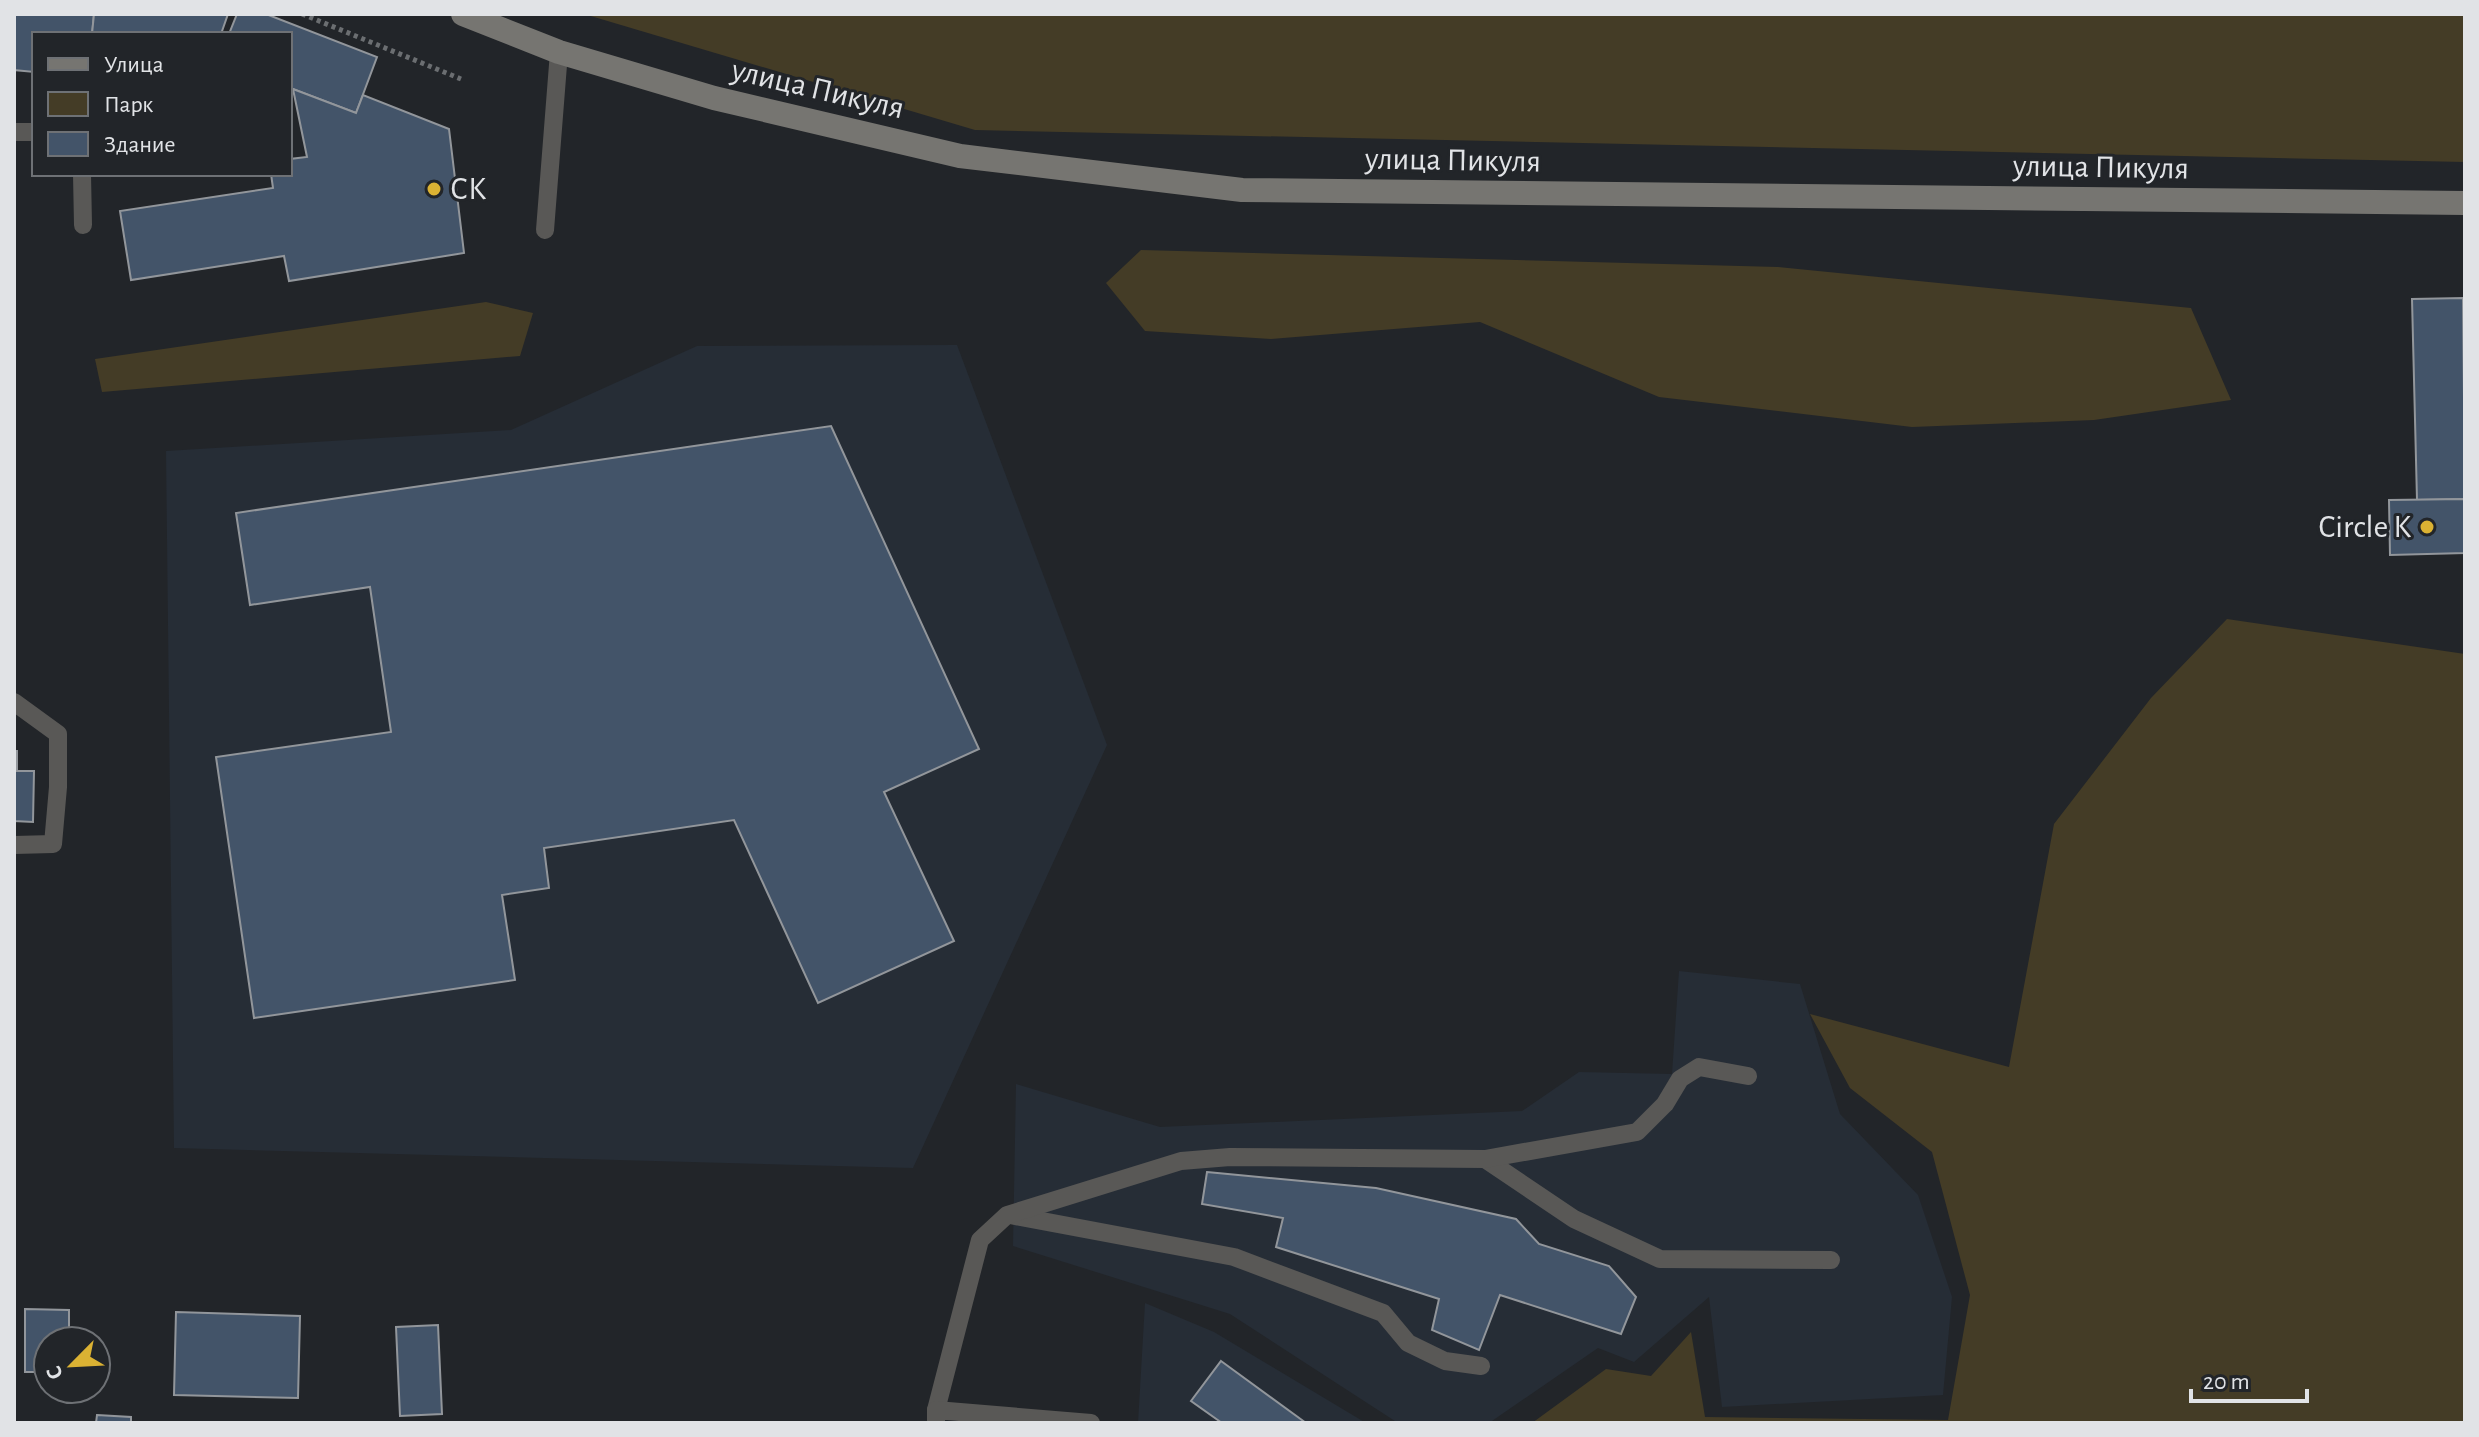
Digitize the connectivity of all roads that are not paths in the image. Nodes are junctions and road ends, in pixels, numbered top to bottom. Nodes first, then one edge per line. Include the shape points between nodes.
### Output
1 (463, 14) edge
2 (559, 52) junction
3 (82, 176) edge
4 (2465, 203) edge
5 (83, 225) dead end
6 (545, 230) dead end
7 (14, 702) edge
8 (14, 845) edge
9 (1748, 1076) dead end
10 (1485, 1159) junction
11 (1007, 1215) junction
12 (1831, 1260) dead end
13 (1481, 1366) dead end
14 (936, 1417) edge
15 (1091, 1423) edge

1 - 2 main road, улица Пикуля
2 - 4 main road, улица Пикуля via 714,98 960,156 1242,190
2 - 6 lane
3 - 5 lane
7 - 8 lane via 58,734 53,844
9 - 10 lane via 1699,1067 1680,1079 1665,1104 1637,1132
10 - 11 lane via 1181,1161
10 - 12 lane via 1574,1219 1660,1259
11 - 13 lane via 1234,1257 1383,1313 1408,1343 1445,1361
11 - 14 lane via 980,1240
14 - 15 lane

